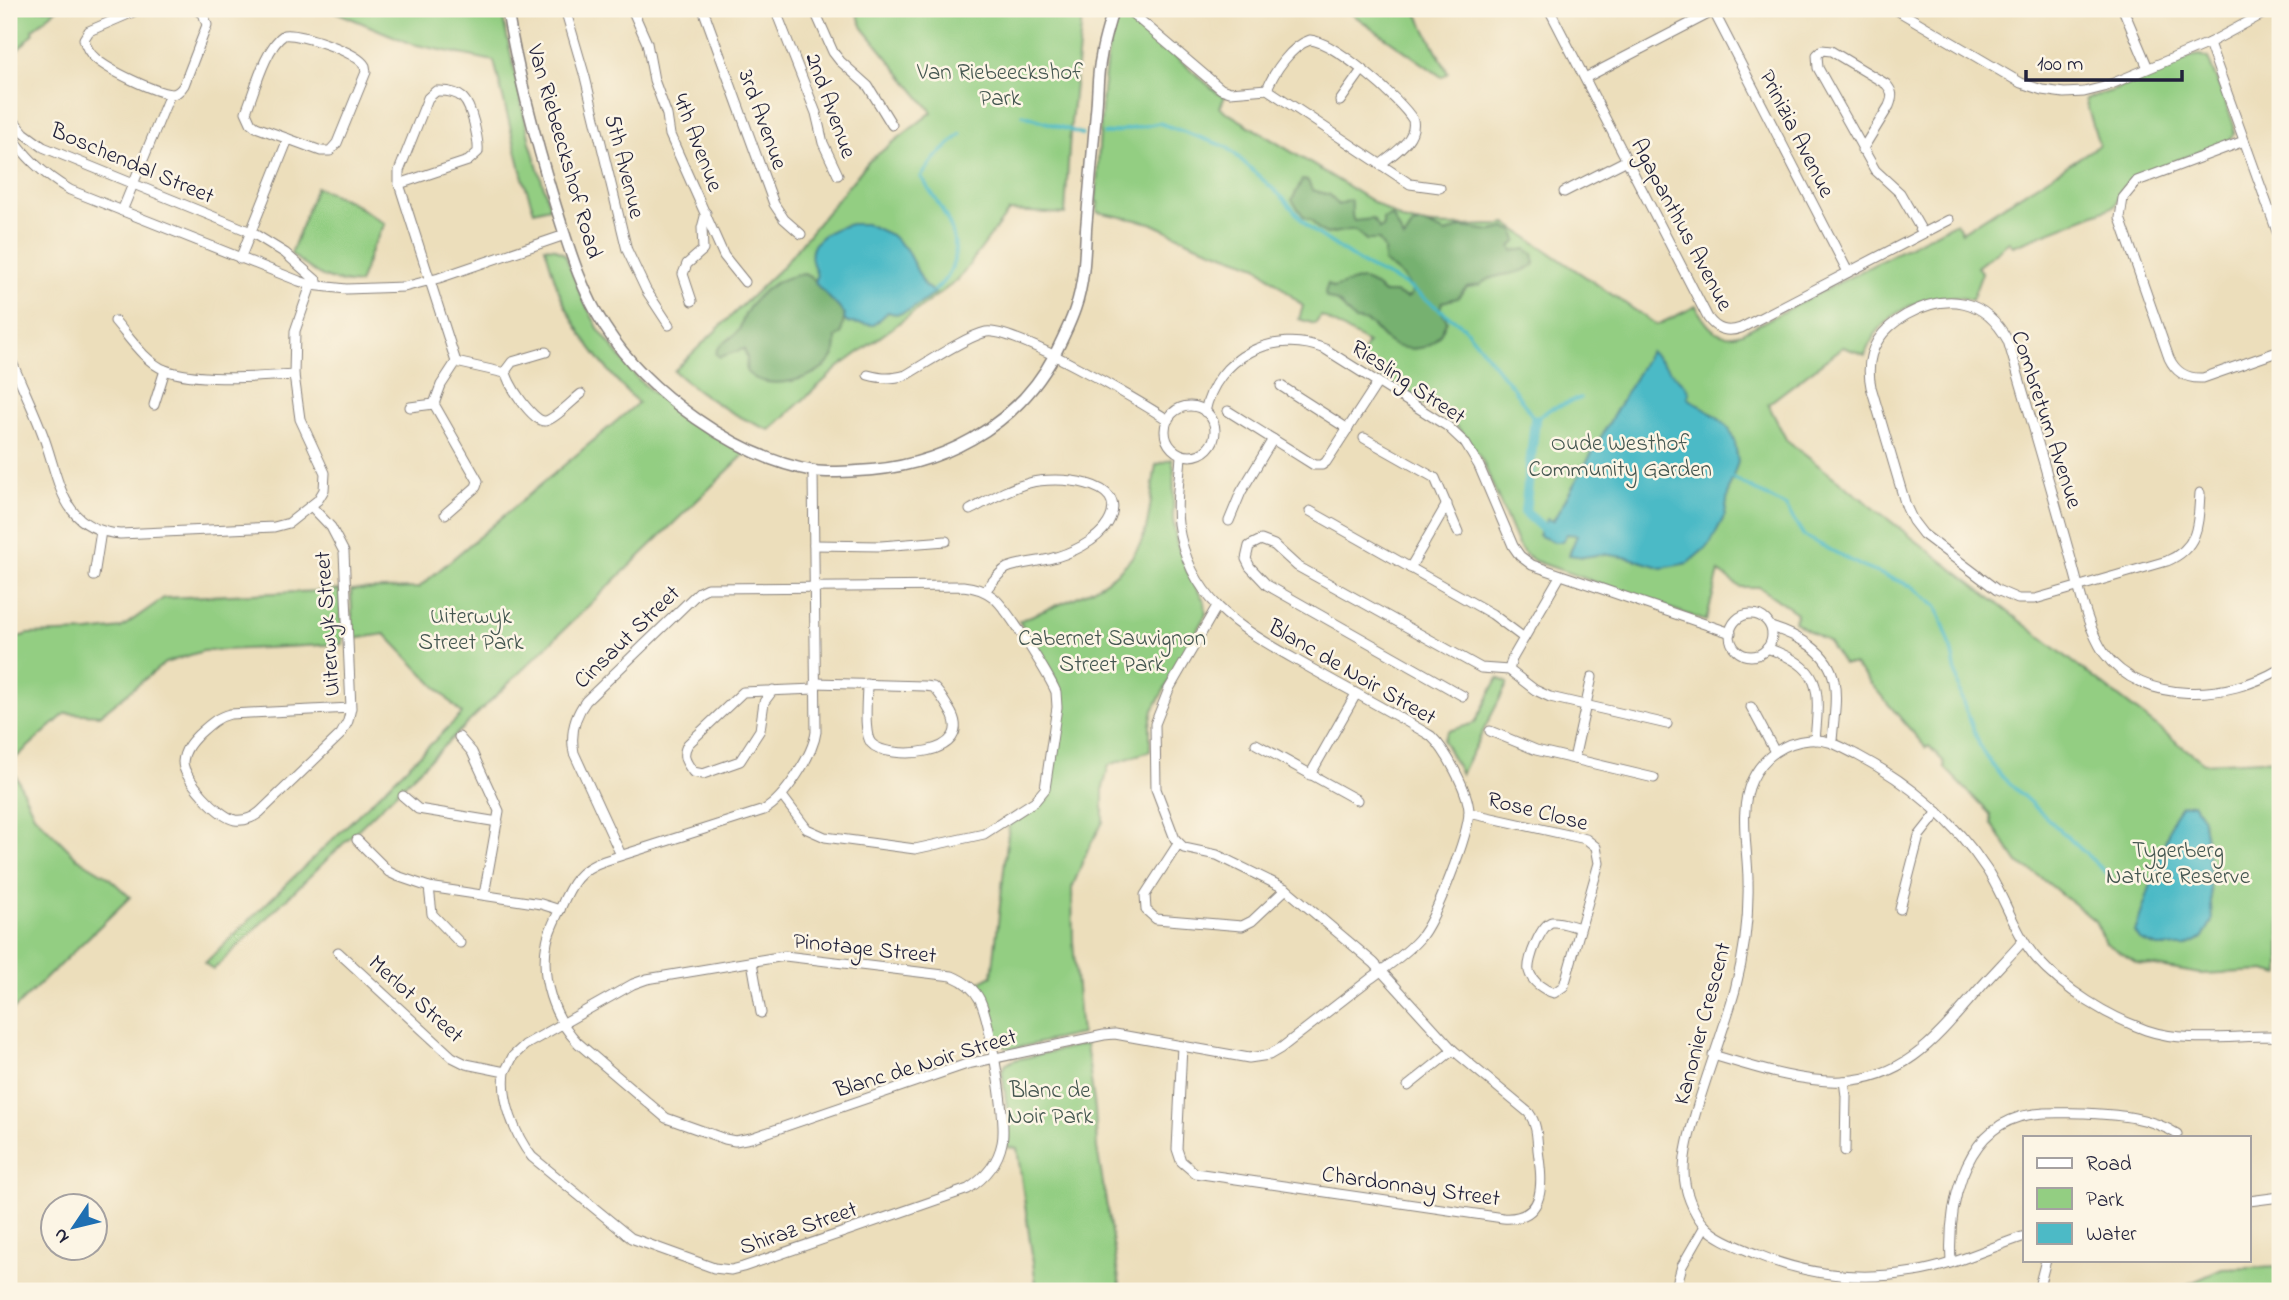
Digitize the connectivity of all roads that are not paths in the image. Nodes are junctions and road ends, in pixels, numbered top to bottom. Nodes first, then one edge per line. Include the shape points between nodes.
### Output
1 (140, 9) edge
2 (194, 9) edge
3 (507, 9) edge
4 (565, 9) edge
5 (632, 9) edge
6 (703, 9) edge
7 (775, 9) edge
8 (814, 9) edge
9 (1113, 9) edge
10 (1126, 9) edge
11 (1549, 9) edge
12 (1895, 9) edge
13 (2123, 9) edge
14 (2272, 9) edge
15 (1716, 11) edge
16 (2209, 43) junction
17 (2148, 68) junction
18 (1362, 71) junction
19 (1585, 78) junction
20 (1266, 89) junction
21 (170, 94) junction
22 (1340, 102) dead end
23 (9, 115) edge
24 (892, 125) dead end
25 (9, 131) edge
26 (288, 139) junction
27 (2244, 141) junction
28 (1862, 150) junction
29 (1627, 160) junction
30 (1380, 165) junction
31 (838, 174) dead end
32 (132, 184) junction
33 (398, 184) junction
34 (1440, 188) dead end
35 (1564, 192) dead end
36 (122, 211) junction
37 (706, 213) junction
38 (1949, 220) dead end
39 (251, 232) junction
40 (1923, 233) junction
41 (801, 234) dead end
42 (565, 235) junction
43 (2280, 240) edge
44 (240, 259) junction
45 (1848, 272) junction
46 (430, 280) junction
47 (312, 282) junction
48 (746, 282) dead end
49 (692, 301) dead end
50 (115, 321) dead end
51 (669, 325) dead end
52 (2280, 351) edge
53 (546, 352) dead end
54 (9, 355) edge
55 (1054, 356) junction
56 (457, 362) junction
57 (165, 370) junction
58 (505, 373) junction
59 (294, 375) junction
60 (868, 375) dead end
61 (1378, 382) junction
62 (1281, 386) dead end
63 (581, 394) dead end
64 (434, 404) junction
65 (154, 405) dead end
66 (410, 407) dead end
67 (1228, 411) dead end
68 (1205, 412) junction
69 (1168, 420) junction
70 (1348, 429) junction
71 (1364, 438) dead end
72 (1273, 439) junction
73 (1181, 455) junction
74 (813, 471) junction
75 (2200, 493) dead end
76 (1447, 504) junction
77 (311, 506) junction
78 (970, 510) dead end
79 (1310, 511) dead end
80 (444, 514) dead end
81 (1229, 521) dead end
82 (101, 531) junction
83 (1458, 532) dead end
84 (946, 541) dead end
85 (814, 545) junction
86 (1410, 568) junction
87 (94, 576) dead end
88 (1560, 576) junction
89 (814, 586) junction
90 (2080, 587) junction
91 (985, 591) junction
92 (1217, 606) junction
93 (1771, 627) junction
94 (1731, 633) junction
95 (1524, 638) junction
96 (1767, 648) junction
97 (2280, 669) edge
98 (1509, 670) junction
99 (1592, 677) dead end
100 (867, 684) junction
101 (815, 686) junction
102 (773, 690) junction
103 (1356, 694) junction
104 (1463, 696) dead end
105 (1586, 706) junction
106 (1751, 707) dead end
107 (351, 708) junction
108 (1667, 724) dead end
109 (1490, 731) dead end
110 (459, 737) dead end
111 (1815, 740) junction
112 (1832, 742) junction
113 (1256, 744) dead end
114 (1775, 752) junction
115 (1574, 759) junction
116 (1310, 775) junction
117 (1654, 778) dead end
118 (403, 796) dead end
119 (782, 796) junction
120 (1356, 800) dead end
121 (1938, 812) junction
122 (1469, 813) junction
123 (498, 822) junction
124 (357, 840) dead end
125 (1178, 844) junction
126 (621, 855) junction
127 (429, 887) junction
128 (1286, 890) junction
129 (484, 895) junction
130 (560, 909) junction
131 (1900, 909) dead end
132 (1580, 928) junction
133 (2023, 941) junction
134 (460, 943) dead end
135 (338, 951) dead end
136 (752, 962) junction
137 (1381, 971) junction
138 (761, 1013) dead end
139 (563, 1023) junction
140 (2280, 1038) edge
141 (1182, 1046) junction
142 (1453, 1051) junction
143 (1713, 1055) junction
144 (994, 1058) junction
145 (505, 1072) junction
146 (1844, 1081) junction
147 (1408, 1086) dead end
148 (2177, 1134) dead end
149 (1845, 1151) dead end
150 (2280, 1197) edge
151 (2250, 1201) edge
152 (1705, 1226) junction
153 (2023, 1237) edge
154 (1951, 1262) junction
155 (2045, 1262) edge
156 (1675, 1291) edge
157 (2038, 1291) edge

1 - 21 street via 89,31 84,39 87,49 115,72
2 - 21 street via 203,13 207,25 184,85
3 - 42 street, Van Riebeeckshof Road via 541,158
4 - 51 street, 5th Avenue via 627,250
5 - 37 street, 4th Avenue via 646,43 670,135
6 - 41 street, 3rd Avenue via 774,204
7 - 31 street, 2nd Avenue
8 - 24 street via 833,52 868,86
9 - 55 street, Van Riebeeckshof Road via 1101,57 1084,267 1076,307
10 - 20 street via 1223,90
11 - 19 street, Agapanthus Avenue
12 - 17 street via 2012,78 2042,90 2095,90
13 - 17 street
14 - 16 street
15 - 19 street
15 - 45 street, Prinizia Avenue
16 - 17 street
16 - 27 street
18 - 20 street via 1322,43 1310,40 1299,45
18 - 22 street
18 - 30 street via 1382,85 1414,123 1409,139
19 - 29 street, Agapanthus Avenue
20 - 30 street
21 - 32 street
23 - 32 street, Boschendal Street via 43,147
25 - 36 street, Boschendal Street via 27,158 49,177
26 - 26 street via 256,127 246,112 278,38 295,34 363,62 366,72 334,148 326,152
26 - 39 street
27 - 43 street
27 - 52 street via 2137,181 2123,198 2120,218 2169,358 2180,373 2203,379
28 - 28 street via 1818,68 1817,55 1822,50 1831,51 1892,91 1889,106
28 - 40 street via 1875,170 1900,193
29 - 35 street
29 - 45 street, Agapanthus Avenue via 1709,318 1719,328 1741,328
30 - 34 street via 1414,186
32 - 36 street
32 - 39 street, Boschendal Street
33 - 33 street via 476,155 470,109 461,95 439,91 428,98
33 - 46 street
36 - 44 street, Boschendal Street
37 - 48 street, 4th Avenue via 728,263
37 - 49 street via 703,250 683,274
38 - 40 street, Agapanthus Avenue
39 - 44 street
39 - 47 street, Boschendal Street via 285,253
40 - 45 street, Agapanthus Avenue
42 - 46 street, Boschendal Street
42 - 74 street, Van Riebeeckshof Road via 594,308 643,375 674,403 731,439
44 - 47 street, Boschendal Street
46 - 47 street, Boschendal Street via 357,290
46 - 56 street
47 - 59 street via 295,331
50 - 57 street
53 - 58 street via 512,362
54 - 82 street via 65,501 82,521
55 - 60 street via 989,332 906,375 883,379
55 - 69 street
55 - 74 street, Van Riebeeckshof Road via 1005,416 957,448 886,470
56 - 58 street
56 - 64 street
57 - 59 street via 207,377
57 - 65 street
58 - 63 street via 533,417 541,421
59 - 77 street via 300,419 326,478 322,495
61 - 68 street, Riesling Street via 1317,346 1276,343 1246,354 1229,367
61 - 70 street
61 - 88 street, Riesling Street via 1447,426 1465,443 1516,551 1532,565
62 - 70 street
64 - 66 street
64 - 80 street via 478,481
67 - 72 street
68 - 69 street via 1184,407
68 - 73 street via 1214,428 1210,446 1199,454
69 - 73 street via 1166,437
70 - 72 street via 1319,466
71 - 76 street via 1432,475
72 - 81 street
73 - 92 street, Blanc de Noir Street via 1177,511 1181,537 1195,574
74 - 85 street, Blanc de Noir Street
75 - 90 street via 2197,533 2180,555
76 - 83 street
76 - 86 street
77 - 82 street via 289,523 274,527
77 - 107 street, Uiterwyk Street via 331,527 344,552
78 - 91 street via 1020,485 1044,480 1087,483 1111,500 1112,512 1098,536 1053,558 1005,569
79 - 86 street
82 - 87 street
84 - 85 street
85 - 89 street, Blanc de Noir Street
86 - 95 street via 1492,614
88 - 94 street, Riesling Street
88 - 95 street
89 - 91 street, Cinsaut Street via 963,586
89 - 101 street, Blanc de Noir Street
89 - 126 street, Cinsaut Street via 716,586 703,590 582,707 573,728 574,753
90 - 90 street, Combretum Avenue via 2003,332 1982,311 1955,301 1922,306 1893,323 1873,347 1869,379 1913,521 1923,534 2010,597 2035,600
90 - 97 street, Combretum Avenue via 2094,634 2105,653 2120,670 2149,686 2181,692 2230,688
91 - 119 street via 1004,609 1056,692 1048,782 1041,796 984,834 915,849 816,835
92 - 103 street, Blanc de Noir Street via 1248,633
92 - 125 street via 1169,689 1155,724 1156,789
93 - 94 street via 1762,617 1748,614 1736,621
93 - 96 street
93 - 112 street via 1806,643 1831,669 1835,681
94 - 96 street via 1732,643 1743,654 1759,654
95 - 98 street
96 - 111 street via 1795,659 1813,678 1818,695
98 - 104 street via 1481,668 1466,661 1297,566 1270,542 1256,541 1247,549 1248,565 1267,585
98 - 105 street via 1543,694
99 - 105 street
100 - 100 street via 933,687 953,715 953,737 941,747 919,753 874,746 867,734
100 - 101 street
101 - 102 street
101 - 119 street, Blanc de Noir Street via 813,746
102 - 102 street via 764,702 760,730 740,761 703,774 693,772 684,758 688,744 743,692
103 - 116 street
103 - 122 street, Blanc de Noir Street via 1437,741 1465,794
105 - 108 street
105 - 115 street
106 - 114 street
107 - 107 street, Uiterwyk Street via 341,734 250,818 232,819 222,813 184,770 187,747 220,718
109 - 115 street
110 - 123 street via 472,752 495,801
111 - 112 street
111 - 114 street
112 - 121 street via 1883,768
113 - 116 street
114 - 143 street, Kanonier Crescent via 1758,768 1746,800 1746,928 1735,990
115 - 117 street
116 - 120 street
118 - 123 street via 418,809
119 - 126 street, Blanc de Noir Street via 755,814
121 - 131 street via 1919,836
121 - 133 street via 1985,867
122 - 132 street, Rose Close via 1587,839 1596,846 1599,863
122 - 137 street, Blanc de Noir Street via 1431,923 1416,943
123 - 129 street
124 - 127 street via 389,872
125 - 128 street, Chardonnay Street via 1217,855
125 - 128 street via 1145,895 1146,910 1156,919 1242,926
126 - 130 street, Blanc de Noir Street via 580,873
127 - 129 street
127 - 134 street via 432,914
128 - 137 street, Chardonnay Street
129 - 130 street
130 - 139 street, Blanc de Noir Street via 546,943 545,972
132 - 132 street, Rose Close via 1564,986 1554,993 1546,991 1529,971 1541,932 1553,922
133 - 140 street via 2053,975 2078,994 2146,1030 2181,1037
133 - 146 street via 1920,1053 1879,1073
135 - 145 street, Merlot Street via 452,1057
136 - 138 street
136 - 139 street, Pinotage Street via 639,981
136 - 144 street, Pinotage Street via 794,956 958,979 980,1000
137 - 141 street, Blanc de Noir Street via 1269,1055 1249,1058
137 - 142 street, Chardonnay Street
139 - 144 street, Blanc de Noir Street via 585,1051 666,1118 735,1140
139 - 145 street via 525,1045
141 - 142 street, Chardonnay Street via 1177,1149 1181,1161 1195,1173 1520,1217 1535,1205 1542,1188 1534,1122
141 - 144 street, Blanc de Noir Street via 1115,1034
142 - 147 street
143 - 146 street via 1779,1073
143 - 152 street, Kanonier Crescent via 1684,1173 1692,1206
144 - 145 street, Shiraz Street via 1004,1133 996,1160 976,1184 946,1198 724,1270 631,1238 533,1157 522,1143 505,1096
146 - 149 street
148 - 154 street via 2160,1124 2114,1115 2038,1113 2006,1122 1980,1143 1967,1166 1952,1221
150 - 151 street
152 - 154 street via 1777,1263 1809,1271 1882,1276
152 - 156 street via 1682,1266
153 - 154 street
155 - 157 street

